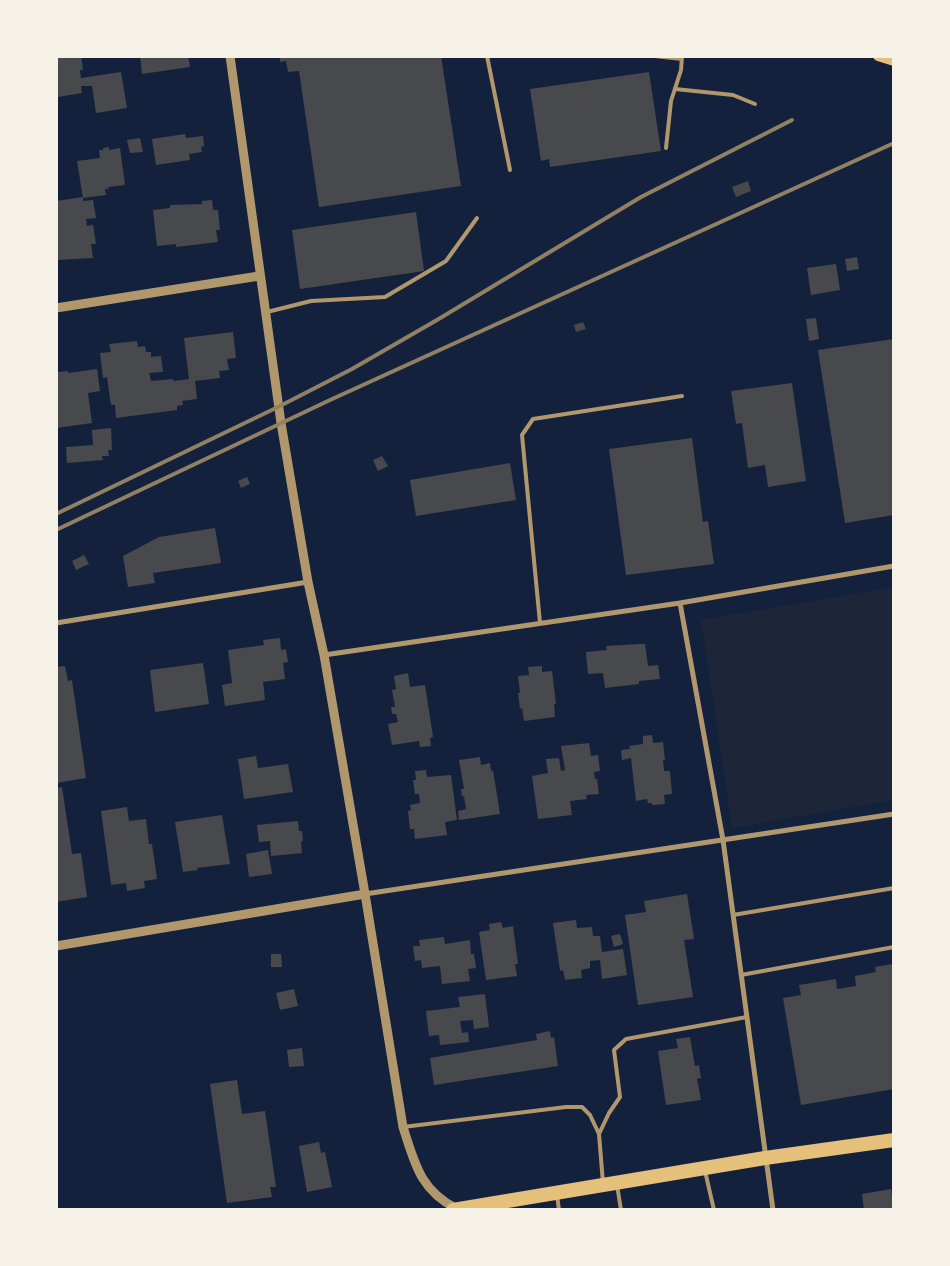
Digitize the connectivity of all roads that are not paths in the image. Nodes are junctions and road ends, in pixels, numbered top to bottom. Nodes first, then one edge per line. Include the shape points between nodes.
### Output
1 (230, 56) edge
2 (487, 56) edge
3 (655, 56) edge
4 (878, 56) edge
5 (682, 58) edge
6 (894, 61) edge
7 (675, 88) junction
8 (755, 104) dead end
9 (666, 148) dead end
10 (510, 170) dead end
11 (477, 218) dead end
12 (259, 276) junction
13 (56, 308) edge
14 (264, 312) junction
15 (682, 396) dead end
16 (894, 566) edge
17 (308, 582) junction
18 (680, 603) junction
19 (56, 623) edge
20 (540, 623) junction
21 (324, 655) junction
22 (894, 814) edge
23 (723, 840) junction
24 (894, 888) edge
25 (365, 894) junction
26 (733, 914) junction
27 (56, 946) edge
28 (894, 947) edge
29 (741, 975) junction
30 (747, 1017) junction
31 (403, 1127) junction
32 (599, 1134) junction
33 (894, 1140) edge
34 (766, 1158) junction
35 (705, 1168) junction
36 (617, 1183) junction
37 (603, 1185) junction
38 (556, 1193) junction
39 (455, 1209) edge
40 (559, 1210) edge
41 (621, 1210) edge
42 (714, 1210) edge
43 (772, 1210) edge

1 - 12 street
2 - 10 lane
3 - 5 lane
4 - 6 main road
5 - 7 lane
7 - 8 lane via 733,95
7 - 9 lane
11 - 14 lane via 446,262 385,297 311,301
12 - 13 street
12 - 14 street
14 - 17 street
15 - 20 lane via 533,419 522,435
16 - 18 street
17 - 19 street
17 - 21 street
18 - 20 street
18 - 23 street
20 - 21 street
21 - 25 street
22 - 23 street
23 - 25 street
23 - 26 street
24 - 26 lane
25 - 27 street
25 - 31 street
26 - 29 street
28 - 29 lane
29 - 30 street
30 - 32 lane via 626,1039 614,1050 620,1098
30 - 34 street
31 - 32 lane via 582,1107 590,1115
31 - 39 street via 423,1180 442,1202
32 - 37 lane
33 - 34 highway
34 - 35 highway
34 - 43 street
35 - 36 highway
35 - 42 lane
36 - 37 highway
36 - 41 lane
37 - 38 highway
38 - 39 highway
38 - 40 lane

